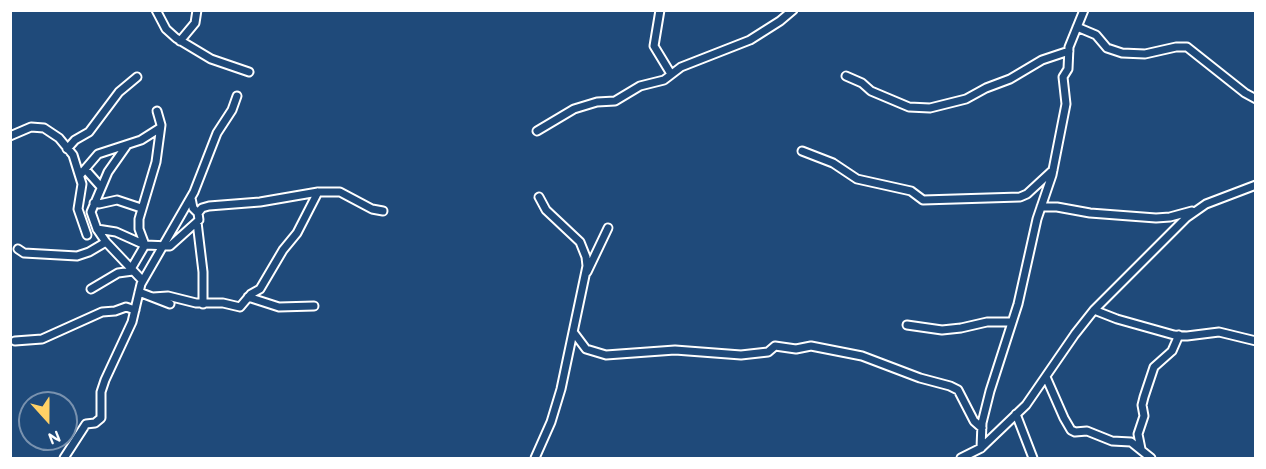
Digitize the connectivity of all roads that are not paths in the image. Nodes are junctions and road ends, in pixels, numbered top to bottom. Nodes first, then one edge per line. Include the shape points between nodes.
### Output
1 (156, 10) edge
2 (197, 10) edge
3 (660, 10) edge
4 (793, 10) edge
5 (1084, 10) edge
6 (1077, 27) junction
7 (180, 41) junction
8 (1069, 51) junction
9 (249, 72) dead end
10 (671, 74) junction
11 (846, 76) dead end
12 (137, 77) dead end
13 (237, 96) dead end
14 (1256, 99) edge
15 (157, 111) dead end
16 (160, 128) junction
17 (537, 131) dead end
18 (10, 136) edge
19 (127, 145) junction
20 (67, 149) junction
21 (802, 150) dead end
22 (85, 168) junction
23 (1053, 170) junction
24 (80, 176) junction
25 (1256, 184) edge
26 (101, 187) junction
27 (318, 192) junction
28 (539, 197) dead end
29 (191, 198) junction
30 (94, 203) junction
31 (1041, 207) junction
32 (141, 208) junction
33 (383, 211) dead end
34 (1194, 211) junction
35 (198, 213) junction
36 (197, 222) junction
37 (608, 228) dead end
38 (97, 229) junction
39 (87, 236) dead end
40 (106, 242) junction
41 (145, 244) junction
42 (163, 247) junction
43 (18, 249) dead end
44 (132, 270) junction
45 (586, 273) junction
46 (142, 280) junction
47 (91, 289) dead end
48 (139, 292) junction
49 (153, 297) junction
50 (248, 297) junction
51 (170, 304) dead end
52 (203, 304) junction
53 (314, 306) dead end
54 (135, 310) junction
55 (1094, 310) junction
56 (1012, 322) junction
57 (908, 325) dead end
58 (574, 333) junction
59 (1179, 335) junction
60 (15, 341) dead end
61 (1256, 341) edge
62 (1046, 377) junction
63 (1016, 414) junction
64 (982, 428) junction
65 (981, 448) junction
66 (1142, 449) junction
67 (64, 459) edge
68 (535, 459) edge
69 (961, 459) edge
70 (1033, 459) edge
71 (1151, 459) edge

1 - 7 street via 166,29
2 - 7 street via 195,23
3 - 10 street via 654,46
4 - 10 street via 750,40
5 - 6 street
6 - 8 street
6 - 14 street via 1096,35 1107,48 1122,53 1145,54 1187,47
7 - 9 street via 211,59
8 - 11 street via 1042,60 1010,80 966,99 930,108 909,107
8 - 23 street via 1068,69 1063,77 1066,104
10 - 17 street via 615,100 569,111
12 - 20 street via 119,92 89,132
13 - 29 street via 217,133
15 - 16 street
16 - 19 street
16 - 32 street via 156,162
18 - 20 street via 31,127 44,128
19 - 22 street via 98,154
19 - 26 street via 109,168
20 - 24 street
21 - 23 street via 857,179 911,191 923,200 1023,196
22 - 24 street
22 - 26 street
23 - 31 street
24 - 39 street via 78,209
25 - 34 street
26 - 30 street
27 - 33 street via 340,192
27 - 35 street via 209,206
27 - 50 street via 260,290
28 - 45 street via 546,210 580,243 586,257
29 - 35 street
29 - 42 street
30 - 32 street via 117,200
30 - 38 street via 91,212
31 - 34 street via 1156,218
31 - 56 street
32 - 41 street via 138,224
34 - 55 street
35 - 36 street
36 - 42 street via 173,244
36 - 52 street
37 - 45 street
38 - 40 street
38 - 41 street
40 - 43 street via 74,256 24,253
40 - 44 street
41 - 42 street
41 - 44 street
42 - 46 street
44 - 46 street
44 - 47 street via 118,273
45 - 58 street
46 - 48 street
48 - 49 street
48 - 54 street
49 - 51 street
49 - 52 street via 168,296
50 - 52 street via 237,308 223,303
50 - 53 street via 279,307
54 - 60 street via 126,307 102,312 42,339
54 - 67 street via 101,392 101,418 86,424
55 - 59 street
55 - 62 street
56 - 57 street via 942,330
56 - 64 street
58 - 64 street via 586,350 606,355 675,350 741,356 768,352 775,346 811,346 862,356 958,390 974,421
58 - 68 street via 551,422
59 - 61 street via 1219,332
59 - 66 street via 1172,351 1154,367 1142,402 1144,416 1138,434
62 - 63 street
62 - 66 street via 1071,430 1087,430 1112,441 1131,442
63 - 65 street
63 - 70 street
64 - 65 street
65 - 69 street
66 - 71 street

